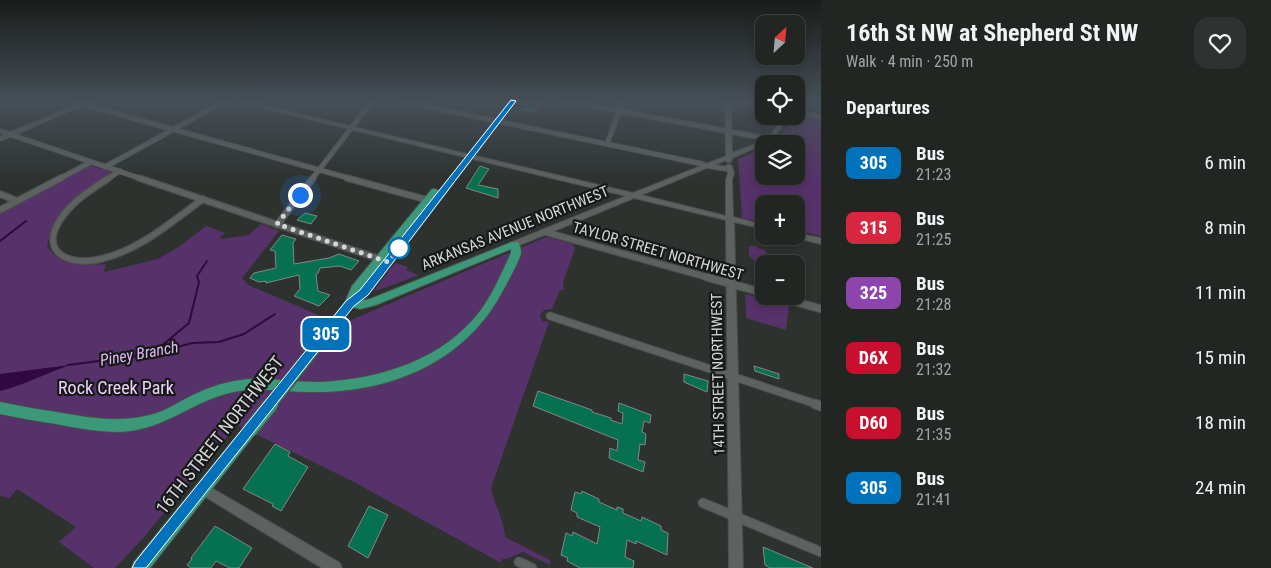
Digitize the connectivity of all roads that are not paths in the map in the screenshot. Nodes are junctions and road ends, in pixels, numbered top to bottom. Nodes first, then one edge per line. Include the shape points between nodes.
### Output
1 (26, 128) edge
2 (168, 128) edge
3 (176, 128) edge
4 (351, 128) joint
5 (490, 128) edge
6 (527, 128) edge
7 (613, 128) edge
8 (709, 128) edge
9 (728, 128) edge
10 (173, 129) junction
11 (0, 131) edge
12 (728, 131) junction
13 (10, 134) junction
14 (755, 136) edge
15 (0, 139) edge
16 (607, 144) junction
17 (755, 145) edge
18 (466, 156) junction
19 (729, 156) junction
20 (91, 162) junction
21 (706, 165) junction
22 (105, 167) junction
23 (728, 168) junction
24 (320, 170) junction
25 (120, 171) junction
26 (0, 194) edge
27 (632, 196) junction
28 (203, 199) junction
29 (17, 201) junction
30 (431, 201) junction
31 (0, 210) edge
32 (730, 219) junction
33 (277, 224) junction
34 (755, 225) edge
35 (545, 232) junction
36 (805, 237) edge
37 (821, 240) edge
38 (515, 244) junction
39 (490, 254) junction
40 (384, 261) junction
41 (510, 265) junction
42 (731, 284) junction
43 (755, 291) edge
44 (350, 303) junction
45 (805, 305) edge
46 (821, 309) edge
47 (550, 316) dead end
48 (733, 377) junction
49 (821, 406) edge
50 (0, 408) edge
51 (203, 489) junction
52 (703, 503) dead end
53 (735, 516) junction
54 (821, 552) edge
55 (520, 562) dead end
56 (140, 568) edge
57 (335, 568) edge
58 (532, 568) edge
59 (736, 568) edge

1 - 13 street
2 - 10 street
3 - 10 street
4 - 18 street
4 - 24 street
5 - 18 main road, 16TH STREET NORTHWEST
6 - 16 street
7 - 16 street
8 - 12 street
9 - 12 street, 14TH STREET NORTHWEST
10 - 22 street
10 - 24 street
11 - 13 street
12 - 14 street
12 - 19 street, 14TH STREET NORTHWEST
13 - 15 street
13 - 20 street
16 - 21 street
17 - 19 street, ARKANSAS AVENUE NORTHWEST
18 - 27 street
18 - 30 main road, 16TH STREET NORTHWEST
19 - 21 street, ARKANSAS AVENUE NORTHWEST
19 - 23 street, 14TH STREET NORTHWEST
20 - 22 street
20 - 29 street
21 - 23 street
21 - 27 street, ARKANSAS AVENUE NORTHWEST
22 - 25 street
23 - 32 street, 14TH STREET NORTHWEST
24 - 30 street
24 - 33 street
25 - 28 street
25 - 28 street via 84,194 62,219 53,239 60,256 90,261 123,252
26 - 29 street
27 - 32 street
27 - 35 street, ARKANSAS AVENUE NORTHWEST
28 - 33 street
29 - 31 street
30 - 40 main road, 16TH STREET NORTHWEST
32 - 34 street
32 - 42 street, 14TH STREET NORTHWEST
33 - 40 street
35 - 38 main road, ARKANSAS AVENUE NORTHWEST
35 - 42 street, TAYLOR STREET NORTHWEST
36 - 37 street
38 - 39 main road, ARKANSAS AVENUE NORTHWEST
38 - 41 main road via 516,251
39 - 41 main road
39 - 44 main road, ARKANSAS AVENUE NORTHWEST via 372,302
40 - 44 main road, 16TH STREET NORTHWEST via 364,292
41 - 50 main road via 484,313 464,336 430,360 380,379 329,387 241,385 192,401 157,419 126,427 96,426
42 - 43 street, TAYLOR STREET NORTHWEST
42 - 48 street, 14TH STREET NORTHWEST
44 - 51 main road, 16TH STREET NORTHWEST, bridge
45 - 46 street
47 - 48 street
48 - 49 street
48 - 53 street, 14TH STREET NORTHWEST
51 - 56 main road, 16TH STREET NORTHWEST
51 - 57 street
52 - 53 street
53 - 54 street
53 - 59 street, 14TH STREET NORTHWEST
55 - 58 street

